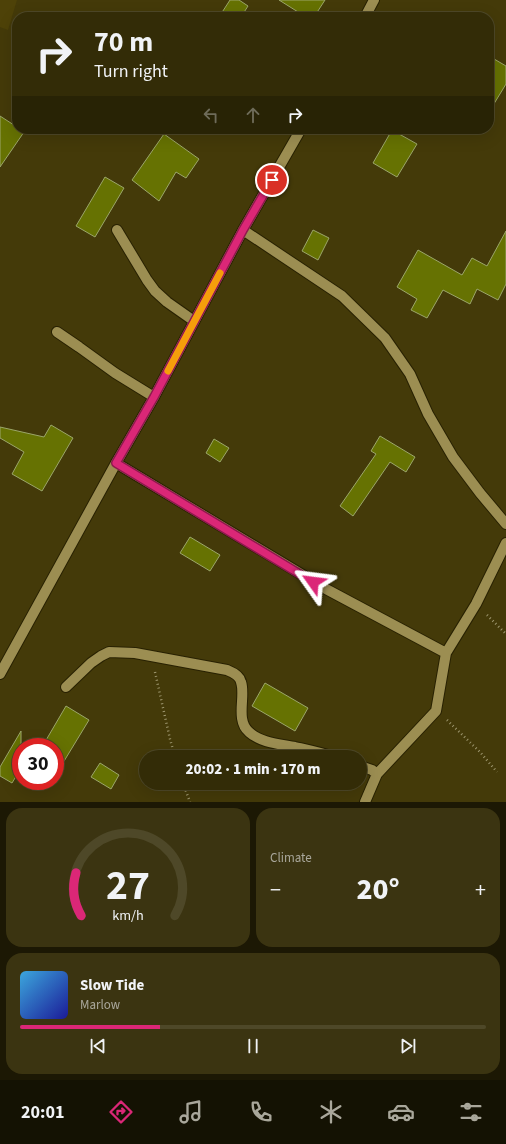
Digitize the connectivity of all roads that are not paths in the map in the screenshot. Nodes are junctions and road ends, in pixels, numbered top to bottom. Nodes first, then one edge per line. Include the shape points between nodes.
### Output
1 (374, 0) edge
2 (368, 12) edge
3 (298, 134) edge
4 (117, 230) dead end
5 (243, 230) junction
6 (194, 321) junction
7 (57, 332) dead end
8 (154, 397) junction
9 (116, 463) junction
10 (506, 524) edge
11 (506, 543) edge
12 (446, 653) junction
13 (0, 674) edge
14 (66, 687) dead end
15 (306, 750) edge
16 (367, 768) edge
17 (377, 774) junction
18 (365, 802) edge

1 - 2 street
3 - 5 street
4 - 6 street via 155,291
5 - 6 street
5 - 10 street via 342,296 385,338 410,374 428,414 453,457
6 - 8 street
7 - 8 street
8 - 9 street
9 - 12 street via 326,589
9 - 13 street
11 - 12 street via 476,604
12 - 17 street via 436,711
14 - 15 street via 91,663 109,652 135,653 217,668 231,672 241,682 242,714 248,732 261,739
16 - 17 street
17 - 18 street

